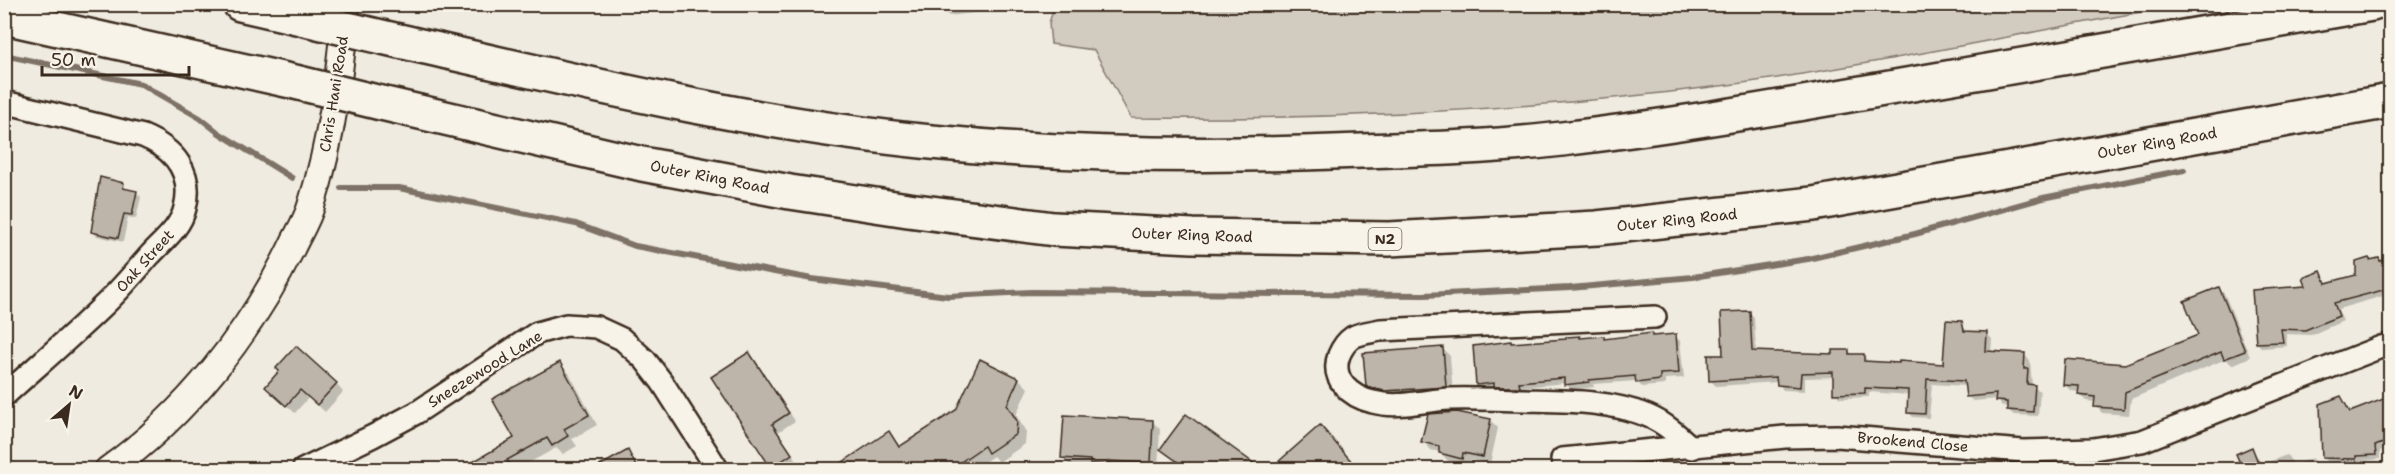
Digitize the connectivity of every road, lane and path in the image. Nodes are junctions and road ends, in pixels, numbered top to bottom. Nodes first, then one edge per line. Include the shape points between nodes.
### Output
1 (240, 4) edge
2 (346, 4) edge
3 (2372, 4) edge
4 (4, 16) edge
5 (2391, 101) edge
6 (4, 102) edge
7 (1655, 317) dead end
8 (2391, 345) edge
9 (4, 396) edge
10 (1692, 448) junction
11 (1562, 459) dead end
12 (108, 470) edge
13 (303, 470) edge
14 (718, 470) edge

1 - 3 highway, bridge via 697,107 816,127 932,142 1033,149 1269,155 1557,140 1686,123
2 - 12 street, Chris Hani Road via 330,136 310,208 278,275 235,342 183,405
4 - 5 highway, Outer Ring Road / N2, bridge via 642,164 789,192 1054,229 1193,237 1389,239 1597,228 1700,218 1813,204
6 - 9 street, Oak Street via 162,144 182,168 187,188 178,225 105,305
7 - 10 street via 1380,330 1353,337 1338,357 1337,371 1342,384 1355,397 1375,403 1405,405 1489,399 1620,406 1669,428
8 - 10 street, Brookend Close via 2142,441 2093,449 2023,451 1837,435
10 - 11 street, Brookend Close
13 - 14 street, Sneezewood Lane via 416,412 537,333 566,325 596,327 622,339 645,360

